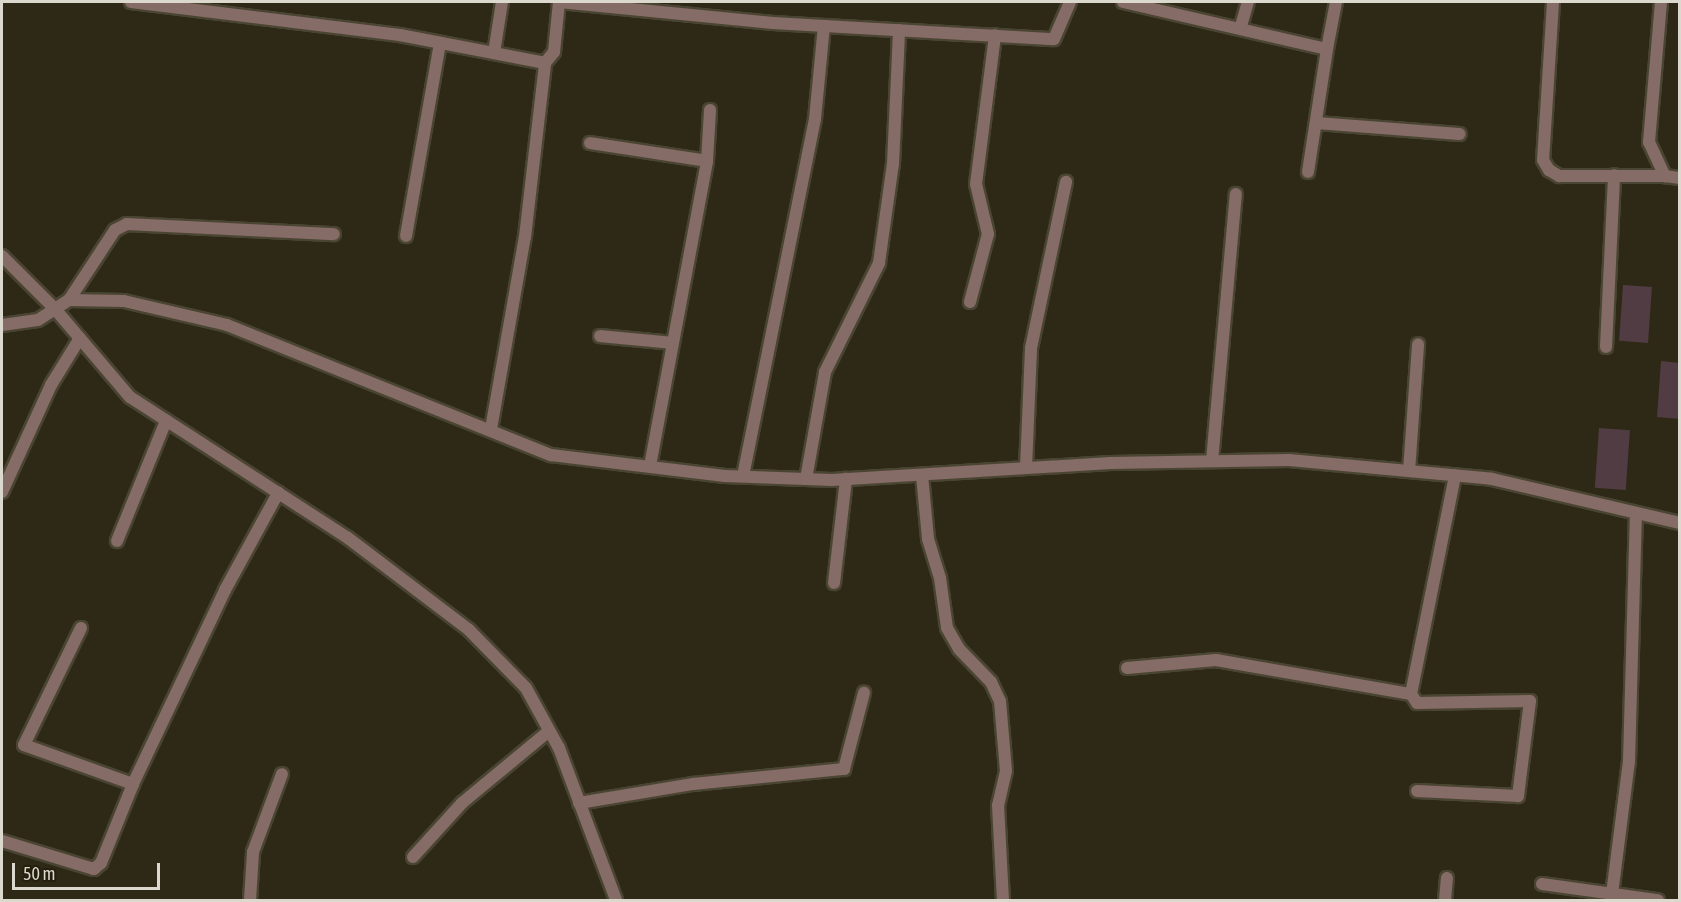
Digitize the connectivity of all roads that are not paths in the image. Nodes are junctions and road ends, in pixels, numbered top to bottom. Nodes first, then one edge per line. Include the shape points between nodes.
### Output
1 (131, 2) edge
2 (502, 2) edge
3 (559, 2) edge
4 (1070, 2) edge
5 (1123, 2) edge
6 (1248, 2) edge
7 (1336, 2) edge
8 (1553, 2) edge
9 (1661, 2) edge
10 (617, 5) edge
11 (1159, 5) edge
12 (824, 26) junction
13 (1241, 26) junction
14 (899, 30) junction
15 (995, 36) junction
16 (440, 43) junction
17 (1327, 49) junction
18 (494, 53) junction
19 (544, 63) junction
20 (710, 110) dead end
21 (1316, 123) junction
22 (1460, 134) dead end
23 (590, 143) dead end
24 (707, 160) junction
25 (1308, 172) dead end
26 (1614, 175) junction
27 (1665, 176) junction
28 (1680, 178) edge
29 (1066, 182) dead end
30 (1236, 194) dead end
31 (334, 234) dead end
32 (406, 236) dead end
33 (2, 256) edge
34 (69, 300) junction
35 (970, 302) dead end
36 (55, 309) junction
37 (2, 325) edge
38 (600, 336) dead end
39 (80, 338) junction
40 (673, 343) junction
41 (1418, 344) dead end
42 (1606, 347) dead end
43 (166, 421) junction
44 (491, 429) junction
45 (1212, 461) junction
46 (650, 466) junction
47 (1026, 468) junction
48 (1409, 471) junction
49 (922, 475) junction
50 (1455, 475) junction
51 (743, 476) junction
52 (806, 479) junction
53 (846, 479) junction
54 (2, 492) edge
55 (278, 493) junction
56 (1636, 514) junction
57 (1680, 523) edge
58 (117, 541) dead end
59 (834, 583) dead end
60 (81, 628) dead end
61 (1127, 668) dead end
62 (864, 693) dead end
63 (1411, 694) junction
64 (549, 731) junction
65 (282, 774) dead end
66 (133, 784) junction
67 (1416, 791) dead end
68 (579, 803) junction
69 (2, 841) edge
70 (413, 857) dead end
71 (1447, 878) dead end
72 (1542, 884) dead end
73 (1612, 894) junction
74 (613, 899) edge
75 (250, 900) edge
76 (1004, 900) edge
77 (1445, 900) edge
78 (1658, 900) edge

1 - 16 street
2 - 18 street
3 - 10 street
3 - 19 street via 554,52
4 - 15 street via 1054,39
5 - 11 street
6 - 13 street
7 - 17 street
8 - 26 street via 1543,160 1559,176
9 - 27 street via 1649,142
10 - 12 street
11 - 13 street
12 - 14 street
12 - 51 street via 815,119
13 - 17 street
14 - 15 street
14 - 52 street via 893,164 879,263 825,372
15 - 35 street via 976,184 988,234
16 - 18 street
16 - 32 street
17 - 21 street
18 - 19 street
19 - 44 street via 525,237
20 - 24 street
21 - 22 street
21 - 25 street
23 - 24 street
24 - 40 street
26 - 27 street
26 - 42 street
27 - 28 street
29 - 47 street via 1030,356
30 - 45 street
31 - 34 street via 127,224 115,230
33 - 36 street
34 - 36 street
34 - 44 street via 124,301 227,325
36 - 37 street via 38,320
36 - 39 street
38 - 40 street
39 - 43 street via 130,397
39 - 54 street via 51,385
40 - 46 street
41 - 48 street
43 - 55 street
43 - 58 street
44 - 46 street via 551,455
45 - 47 street
45 - 48 street via 1289,460
46 - 51 street
47 - 49 street
48 - 50 street
49 - 53 street
49 - 76 street via 928,539 940,578 946,628 959,649 992,682 1000,700 1006,771 998,805
50 - 56 street via 1492,478
50 - 63 street
51 - 52 street
52 - 53 street
53 - 59 street
55 - 64 street via 348,538 469,630 526,688
55 - 66 street via 225,590
56 - 57 street
56 - 73 street via 1629,760
60 - 66 street via 24,745
61 - 63 street via 1216,660
62 - 68 street via 844,769 693,784
63 - 67 street via 1417,703 1530,701 1518,795
64 - 68 street
64 - 70 street via 462,803
65 - 75 street via 253,852
66 - 69 street via 101,863 94,869
68 - 74 street
71 - 77 street
72 - 73 street
73 - 78 street

